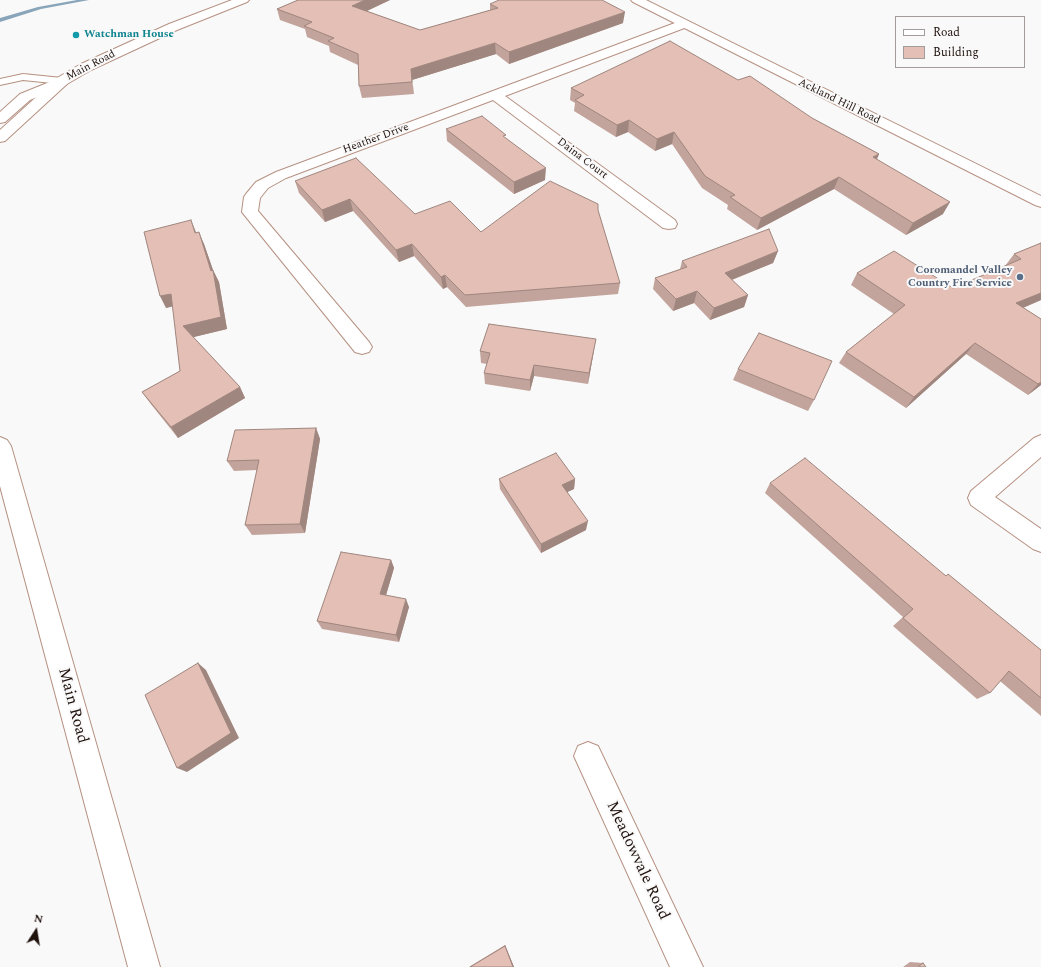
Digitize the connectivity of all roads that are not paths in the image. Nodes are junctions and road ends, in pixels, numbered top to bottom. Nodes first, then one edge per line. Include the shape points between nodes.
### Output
1 (243, 0) edge
2 (637, 0) edge
3 (683, 24) junction
4 (62, 81) junction
5 (0, 82) edge
6 (495, 95) junction
7 (0, 119) edge
8 (0, 138) edge
9 (1041, 202) edge
10 (669, 224) dead end
11 (362, 347) dead end
12 (1041, 444) edge
13 (0, 446) edge
14 (1041, 542) edge
15 (588, 756) dead end
16 (144, 967) edge
17 (687, 967) edge

1 - 4 street, Main Road via 165,31 86,67
2 - 3 street, Ackland Hill Road
3 - 6 street, Heather Drive
3 - 9 street, Ackland Hill Road
4 - 5 lane via 23,77
4 - 7 street via 25,97
4 - 8 street, Main Road
6 - 10 street, Daina Court
6 - 11 street, Heather Drive via 281,174 262,185 252,197 250,212
12 - 14 street via 979,498
13 - 16 street, Main Road
15 - 17 street, Meadowvale Road

